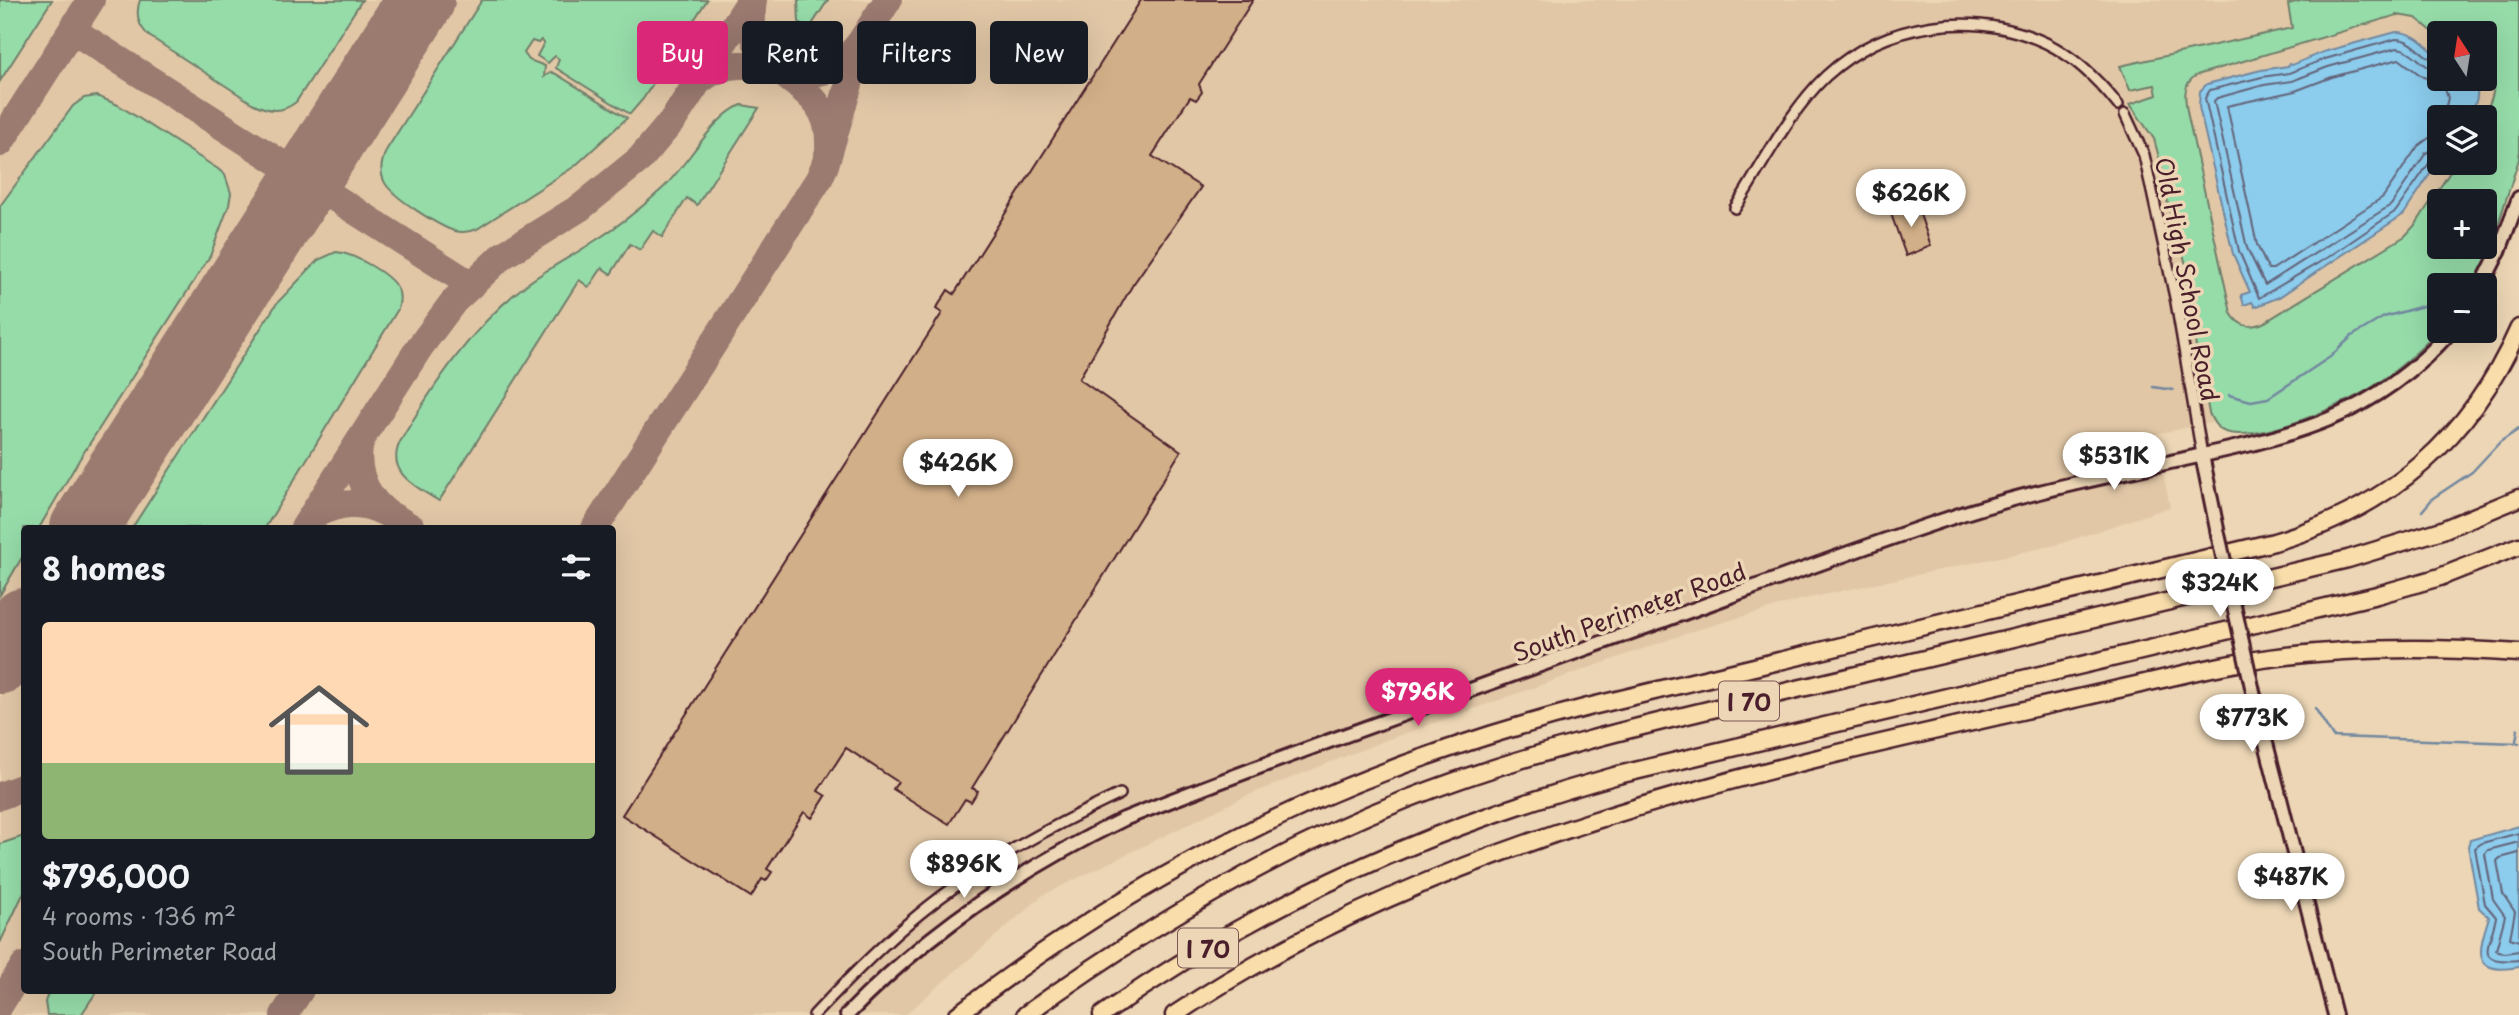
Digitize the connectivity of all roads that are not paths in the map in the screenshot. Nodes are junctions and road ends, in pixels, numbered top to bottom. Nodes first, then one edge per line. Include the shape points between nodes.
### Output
1 (2118, 105) dead end
2 (2125, 114) dead end
3 (2519, 198) edge
4 (1735, 208) dead end
5 (2488, 273) edge
6 (2519, 327) edge
7 (2438, 343) edge
8 (2202, 455) junction
9 (2519, 498) edge
10 (2519, 545) edge
11 (2368, 649) junction
12 (2519, 653) edge
13 (2519, 662) edge
14 (1120, 794) dead end
15 (814, 1015) edge
16 (848, 1015) edge
17 (957, 1015) edge
18 (1025, 1015) edge
19 (1102, 1015) edge
20 (1174, 1015) edge
21 (2335, 1015) edge

1 - 4 street via 2081,66 2046,43 1987,26 1916,29 1860,51 1827,75 1807,97
2 - 8 street, Old High School Road via 2144,155 2176,302
3 - 5 street
6 - 17 highway via 2484,393 2441,447 2392,488 2329,523 2265,544 1569,712 1413,759 1279,814 1171,871 1048,948
7 - 8 street, South Perimeter Road via 2398,380 2354,409 2295,433
8 - 16 street, South Perimeter Road via 1937,522 1124,819 1051,856 982,899 905,961
8 - 21 street, bridge via 2254,696
9 - 18 highway, I 70 via 2442,530 2348,559 1637,727 1484,771 1341,827 1223,887 1128,943
10 - 19 highway, I 70 via 2440,577 2366,598 1644,769 1514,806 1395,852 1300,897
11 - 12 highway
11 - 13 highway
11 - 20 highway via 2228,664 1679,795 1576,827 1400,895 1294,945
14 - 15 street via 966,880 919,914

